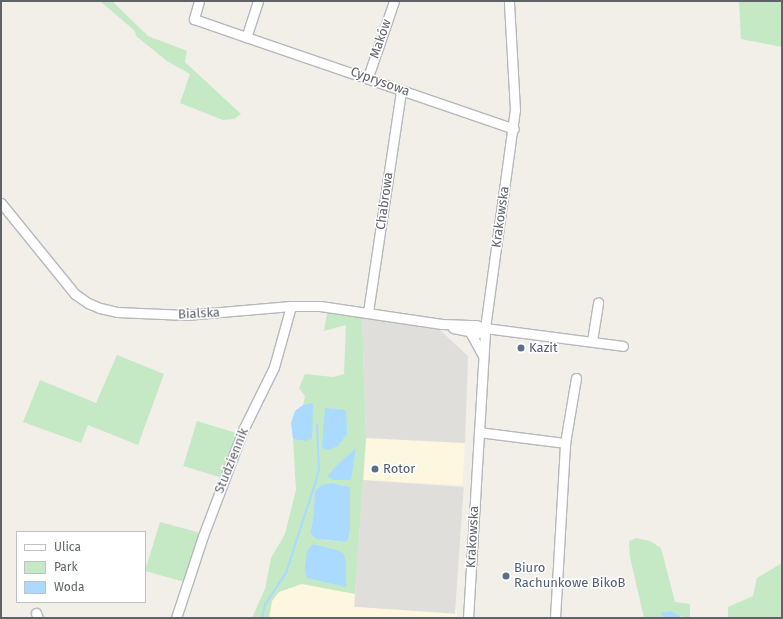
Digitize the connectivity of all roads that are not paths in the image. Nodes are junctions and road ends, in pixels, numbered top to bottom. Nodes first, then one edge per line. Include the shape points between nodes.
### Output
1 (200, 1) edge
2 (258, 1) edge
3 (394, 1) edge
4 (509, 1) edge
5 (246, 37) junction
6 (368, 77) junction
7 (401, 90) junction
8 (514, 129) junction
9 (1, 203) edge
10 (598, 302) dead end
11 (291, 306) junction
12 (368, 312) junction
13 (486, 324) junction
14 (473, 328) junction
15 (592, 341) junction
16 (623, 346) dead end
17 (483, 355) junction
18 (576, 378) dead end
19 (479, 432) junction
20 (565, 443) junction
21 (176, 618) edge
22 (468, 618) edge
23 (555, 618) edge

1 - 5 street, Cyprysowa via 194,19
2 - 5 street
3 - 6 street, Maków
4 - 8 street, Krakowska via 515,92
5 - 6 street, Cyprysowa
6 - 7 street, Cyprysowa
7 - 8 street, Cyprysowa
7 - 12 street, Chabrowa
8 - 13 street, Krakowska
9 - 11 street, Bialska via 75,294 100,308 117,312 186,315
10 - 15 street
11 - 12 street, Bialska via 320,306
11 - 21 street, Studziennik via 274,367 243,430 203,536
12 - 14 street, Bialska
13 - 14 street, Bialska
13 - 15 street, Bialska
13 - 17 street, Krakowska
14 - 17 street
15 - 16 street, Bialska
17 - 19 street, Krakowska
18 - 20 street
19 - 20 street
19 - 22 street, Krakowska
20 - 23 street

